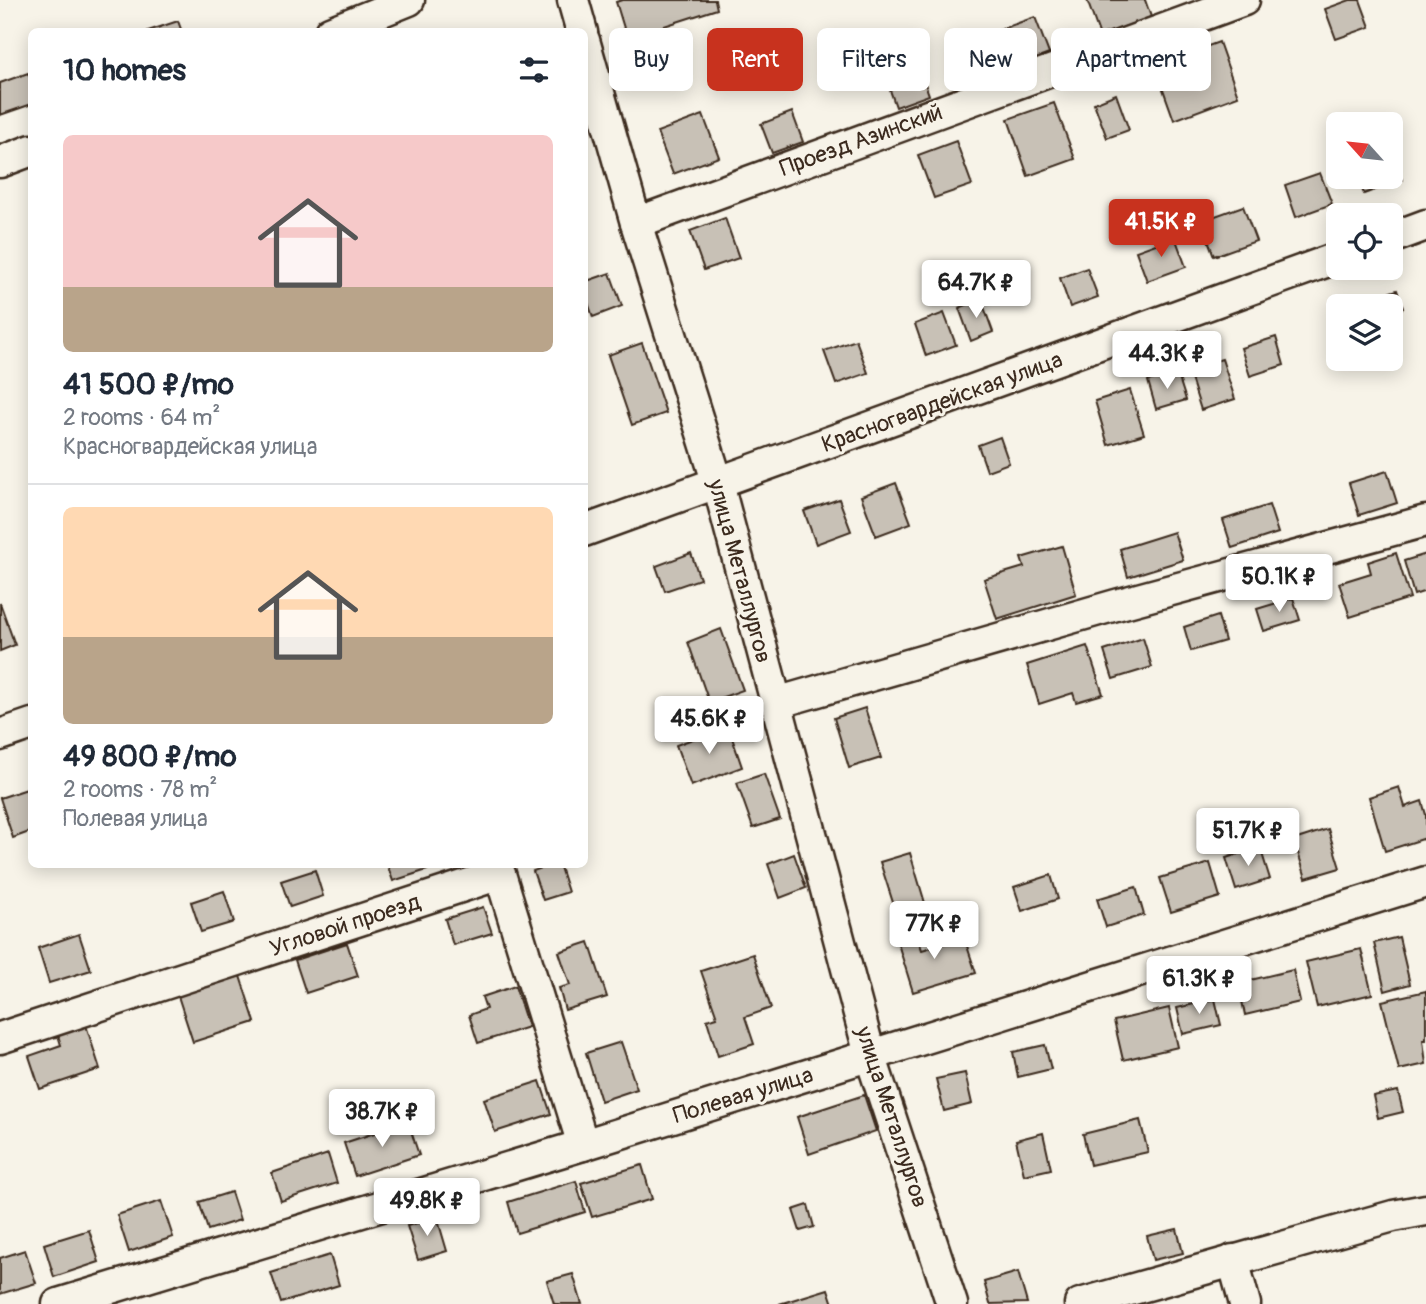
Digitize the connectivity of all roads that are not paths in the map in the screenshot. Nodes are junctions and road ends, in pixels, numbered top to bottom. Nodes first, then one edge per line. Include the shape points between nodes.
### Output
1 (409, 0) edge
2 (573, 0) edge
3 (1244, 0) edge
4 (340, 28) edge
5 (581, 28) edge
6 (588, 54) edge
7 (28, 152) edge
8 (0, 162) edge
9 (636, 223) junction
10 (1426, 225) edge
11 (1403, 234) edge
12 (1326, 262) edge
13 (718, 484) junction
14 (1426, 521) edge
15 (588, 530) edge
16 (776, 703) junction
17 (28, 725) edge
18 (0, 735) edge
19 (1426, 882) edge
20 (0, 1038) edge
21 (870, 1055) junction
22 (583, 1145) junction
23 (1426, 1210) edge
24 (1233, 1261) junction
25 (58, 1304) edge
26 (952, 1304) edge
27 (1080, 1304) edge
28 (1245, 1304) edge

1 - 4 street
2 - 5 street
3 - 9 street, Проезд Азинский
6 - 9 street, улица Металлургов
7 - 8 street
9 - 13 street, улица Металлургов
10 - 11 street
12 - 13 street, Красногвардейская улица
13 - 15 street, Красногвардейская улица
13 - 16 street, улица Металлургов
14 - 16 street
16 - 21 street, улица Металлургов
17 - 18 street
19 - 21 street, Полевая улица
20 - 22 street, Угловой проезд via 500,874
21 - 22 street, Полевая улица
21 - 26 street, улица Металлургов
22 - 25 street, Полевая улица
23 - 24 street
24 - 27 street
24 - 28 street

